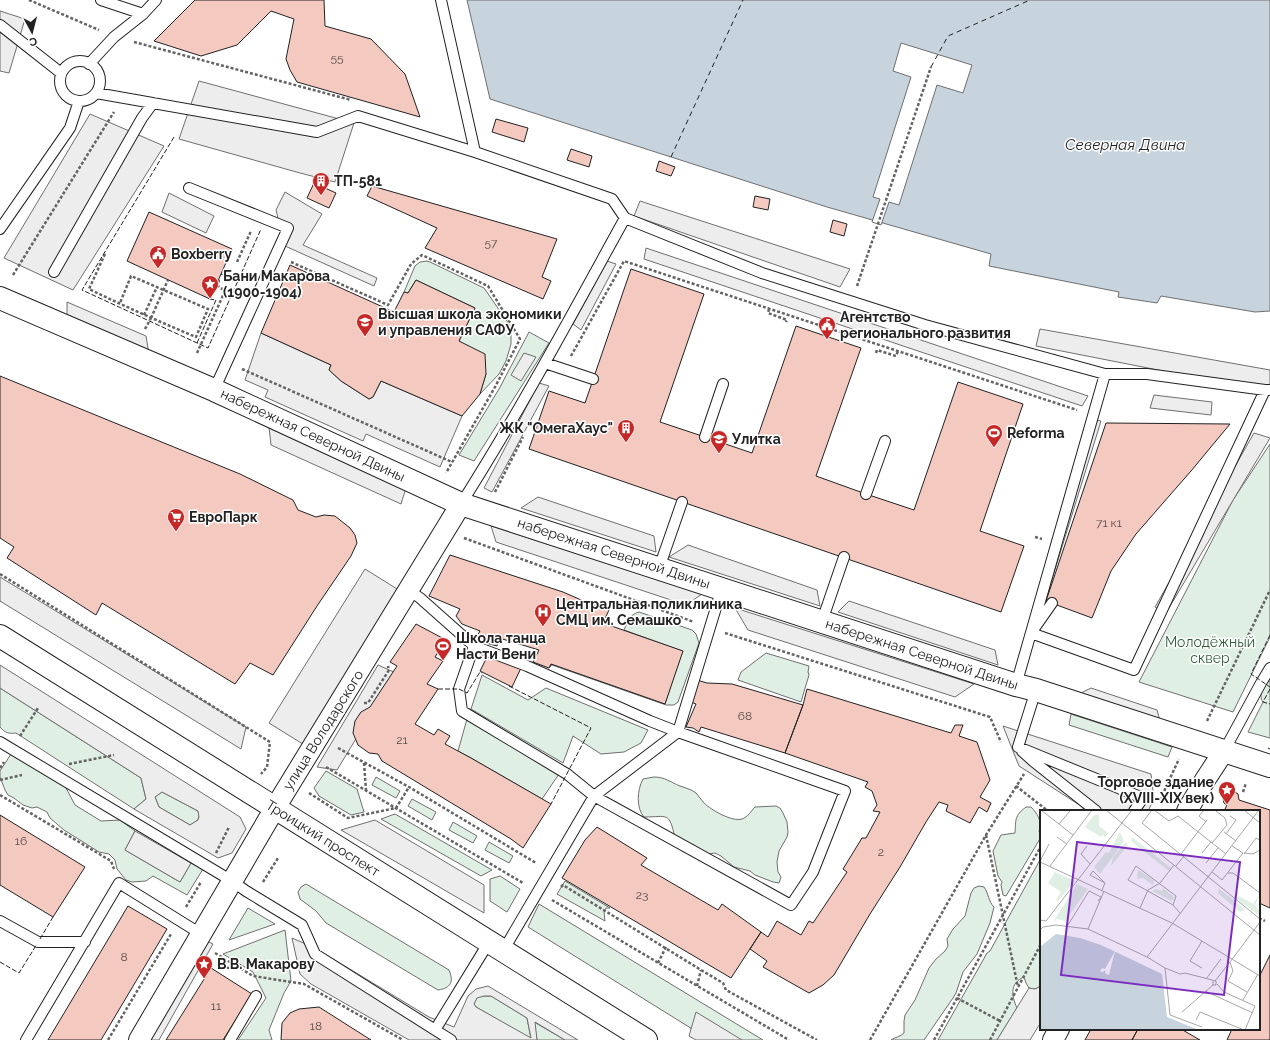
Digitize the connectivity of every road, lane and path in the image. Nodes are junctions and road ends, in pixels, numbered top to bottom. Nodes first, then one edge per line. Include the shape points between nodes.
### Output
1 (29, 0) edge
2 (101, 0) edge
3 (156, 0) edge
4 (441, 0) edge
5 (143, 14) junction
6 (0, 25) edge
7 (114, 37) junction
8 (89, 64) junction
9 (931, 67) dead end
10 (61, 74) junction
11 (96, 93) junction
12 (123, 97) junction
13 (79, 101) junction
14 (358, 102) dead end
15 (153, 103) junction
16 (475, 152) junction
17 (189, 188) dead end
18 (625, 218) junction
19 (254, 225) dead end
20 (0, 229) edge
21 (106, 254) dead end
22 (237, 262) dead end
23 (289, 262) dead end
24 (54, 272) dead end
25 (13, 275) dead end
26 (219, 279) dead end
27 (168, 280) dead end
28 (157, 287) junction
29 (0, 298) edge
30 (852, 302) junction
31 (120, 303) junction
32 (769, 309) junction
33 (144, 315) junction
34 (151, 318) junction
35 (786, 322) dead end
36 (146, 329) dead end
37 (898, 351) junction
38 (197, 352) dead end
39 (876, 353) dead end
40 (227, 362) junction
41 (545, 363) junction
42 (564, 369) junction
43 (1105, 374) junction
44 (593, 379) dead end
45 (723, 384) dead end
46 (214, 390) junction
47 (1268, 390) edge
48 (1078, 410) dead end
49 (526, 433) dead end
50 (705, 437) dead end
51 (884, 440) dead end
52 (452, 462) junction
53 (444, 477) dead end
54 (866, 494) dead end
55 (492, 498) dead end
56 (682, 502) dead end
57 (461, 504) junction
58 (462, 537) dead end
59 (844, 557) dead end
60 (659, 568) junction
61 (0, 574) edge
62 (722, 588) junction
63 (409, 590) junction
64 (1270, 590) edge
65 (1052, 603) dead end
66 (822, 621) junction
67 (711, 628) junction
68 (1031, 633) junction
69 (0, 636) edge
70 (474, 646) junction
71 (1270, 668) edge
72 (1026, 688) junction
73 (1207, 722) dead end
74 (678, 732) junction
75 (0, 742) edge
76 (334, 746) dead end
77 (1003, 746) dead end
78 (1018, 747) junction
79 (1224, 751) junction
80 (364, 763) junction
81 (322, 764) dead end
82 (1270, 766) edge
83 (1176, 768) dead end
84 (1018, 771) dead end
85 (1024, 774) junction
86 (261, 775) dead end
87 (1029, 778) dead end
88 (1016, 786) junction
89 (408, 788) junction
90 (366, 790) junction
91 (306, 791) dead end
92 (0, 795) edge
93 (594, 796) junction
94 (1157, 806) dead end
95 (275, 808) junction
96 (396, 808) junction
97 (1047, 810) edge
98 (1095, 810) edge
99 (1135, 810) edge
100 (1188, 810) edge
101 (986, 835) junction
102 (1040, 848) edge
103 (278, 858) dead end
104 (550, 871) junction
105 (232, 881) junction
106 (119, 883) junction
107 (263, 883) dead end
108 (563, 885) junction
109 (558, 890) dead end
110 (538, 892) junction
111 (554, 894) dead end
112 (1002, 915) junction
113 (1260, 918) edge
114 (0, 920) edge
115 (1265, 921) dead end
116 (201, 934) junction
117 (85, 942) junction
118 (496, 946) junction
119 (1040, 946) edge
120 (666, 947) junction
121 (212, 951) dead end
122 (658, 963) junction
123 (701, 970) junction
124 (697, 986) junction
125 (1018, 987) junction
126 (256, 996) dead end
127 (957, 998) junction
128 (1000, 1021) junction
129 (435, 1030) junction
130 (1058, 1030) edge
131 (26, 1040) edge
132 (139, 1040) edge
133 (230, 1040) edge
134 (403, 1040) edge
135 (451, 1040) edge
136 (646, 1040) edge
137 (789, 1040) edge
138 (817, 1040) edge
139 (870, 1040) edge
140 (934, 1040) edge
141 (990, 1040) edge
142 (1053, 1040) edge

1 - 7 path
2 - 5 lane
3 - 5 lane
4 - 16 lane
5 - 7 lane
6 - 10 lane
7 - 8 lane
7 - 14 path
8 - 10 lane via 76,61 64,68
8 - 11 lane via 100,80
9 - 30 path
10 - 13 lane via 60,86 63,92 73,100
11 - 12 lane
11 - 13 lane via 86,100
12 - 15 lane
12 - 25 path
13 - 20 lane via 70,128
15 - 16 lane via 317,132 358,116
15 - 24 lane
16 - 18 lane via 612,199
17 - 40 lane via 288,228
18 - 30 lane via 762,273
18 - 41 lane
19 - 22 path
21 - 31 path via 89,289
23 - 52 path via 388,305 411,264 422,255 488,286 520,339
26 - 38 path via 218,286 225,291
27 - 34 path, bridge
28 - 31 path via 131,276
28 - 33 path
28 - 34 path via 208,309 196,337
29 - 46 street, набережная Северной Двины
30 - 43 lane via 925,325
31 - 33 path
32 - 35 path via 768,313 787,320
32 - 37 path
32 - 42 path via 624,261
33 - 34 path
34 - 36 path
37 - 39 path via 896,356 877,350
37 - 48 path
40 - 46 lane
40 - 52 path
41 - 42 lane
41 - 57 lane
42 - 44 lane
43 - 47 lane via 1147,374
43 - 68 lane
45 - 50 lane
46 - 57 street, набережная Северной Двины
47 - 68 lane via 1134,670
49 - 55 path
51 - 54 lane
52 - 53 path
56 - 60 lane
57 - 60 street, набережная Северной Двины
57 - 63 street, улица Володарского
58 - 67 path
59 - 66 lane
60 - 62 street, набережная Северной Двины
61 - 86 path via 270,742 267,767
62 - 66 street, набережная Северной Двины
62 - 67 lane
63 - 70 lane
63 - 95 street, улица Володарского
64 - 73 path
65 - 68 lane
66 - 72 street, набережная Северной Двины
67 - 74 lane
67 - 77 path via 990,717
68 - 72 lane
69 - 95 street, Троицкий проспект
70 - 74 lane via 527,666
70 - 93 lane via 459,689 462,711 567,774
71 - 79 lane
72 - 78 lane
72 - 79 street, набережная Северной Двины
74 - 93 lane
74 - 93 lane via 845,790 813,872 791,905
75 - 105 lane
76 - 80 path
78 - 98 lane
78 - 99 lane via 1143,798
79 - 82 street, набережная Северной Двины
79 - 100 street
80 - 89 path
80 - 90 path
81 - 90 path
83 - 94 path
84 - 85 path
85 - 87 path
85 - 88 path
88 - 97 path
88 - 101 path
89 - 96 path
89 - 104 path
90 - 96 path
91 - 96 path via 348,818
92 - 106 path via 111,861
93 - 104 lane
95 - 105 street, улица Володарского
95 - 118 street, Троицкий проспект
96 - 110 path
101 - 112 path
101 - 139 path
102 - 112 path
103 - 107 path
104 - 108 path
104 - 110 lane
105 - 116 street, улица Володарского
105 - 129 lane via 302,925 315,954
106 - 116 lane
106 - 117 lane
108 - 109 path
108 - 120 path
110 - 118 lane
111 - 122 path via 550,899
112 - 125 path
112 - 127 path
113 - 115 path
114 - 117 lane via 38,942
116 - 132 street, улица Володарского
117 - 131 lane
118 - 129 lane
118 - 136 street, Троицкий проспект
119 - 125 path
120 - 122 path
120 - 123 path
121 - 134 path via 253,976 304,984
122 - 124 path
123 - 124 path
123 - 138 path via 723,983 726,990
124 - 137 path
125 - 128 path
126 - 133 lane
127 - 128 path
127 - 140 path
128 - 141 path
129 - 135 lane
130 - 142 street

